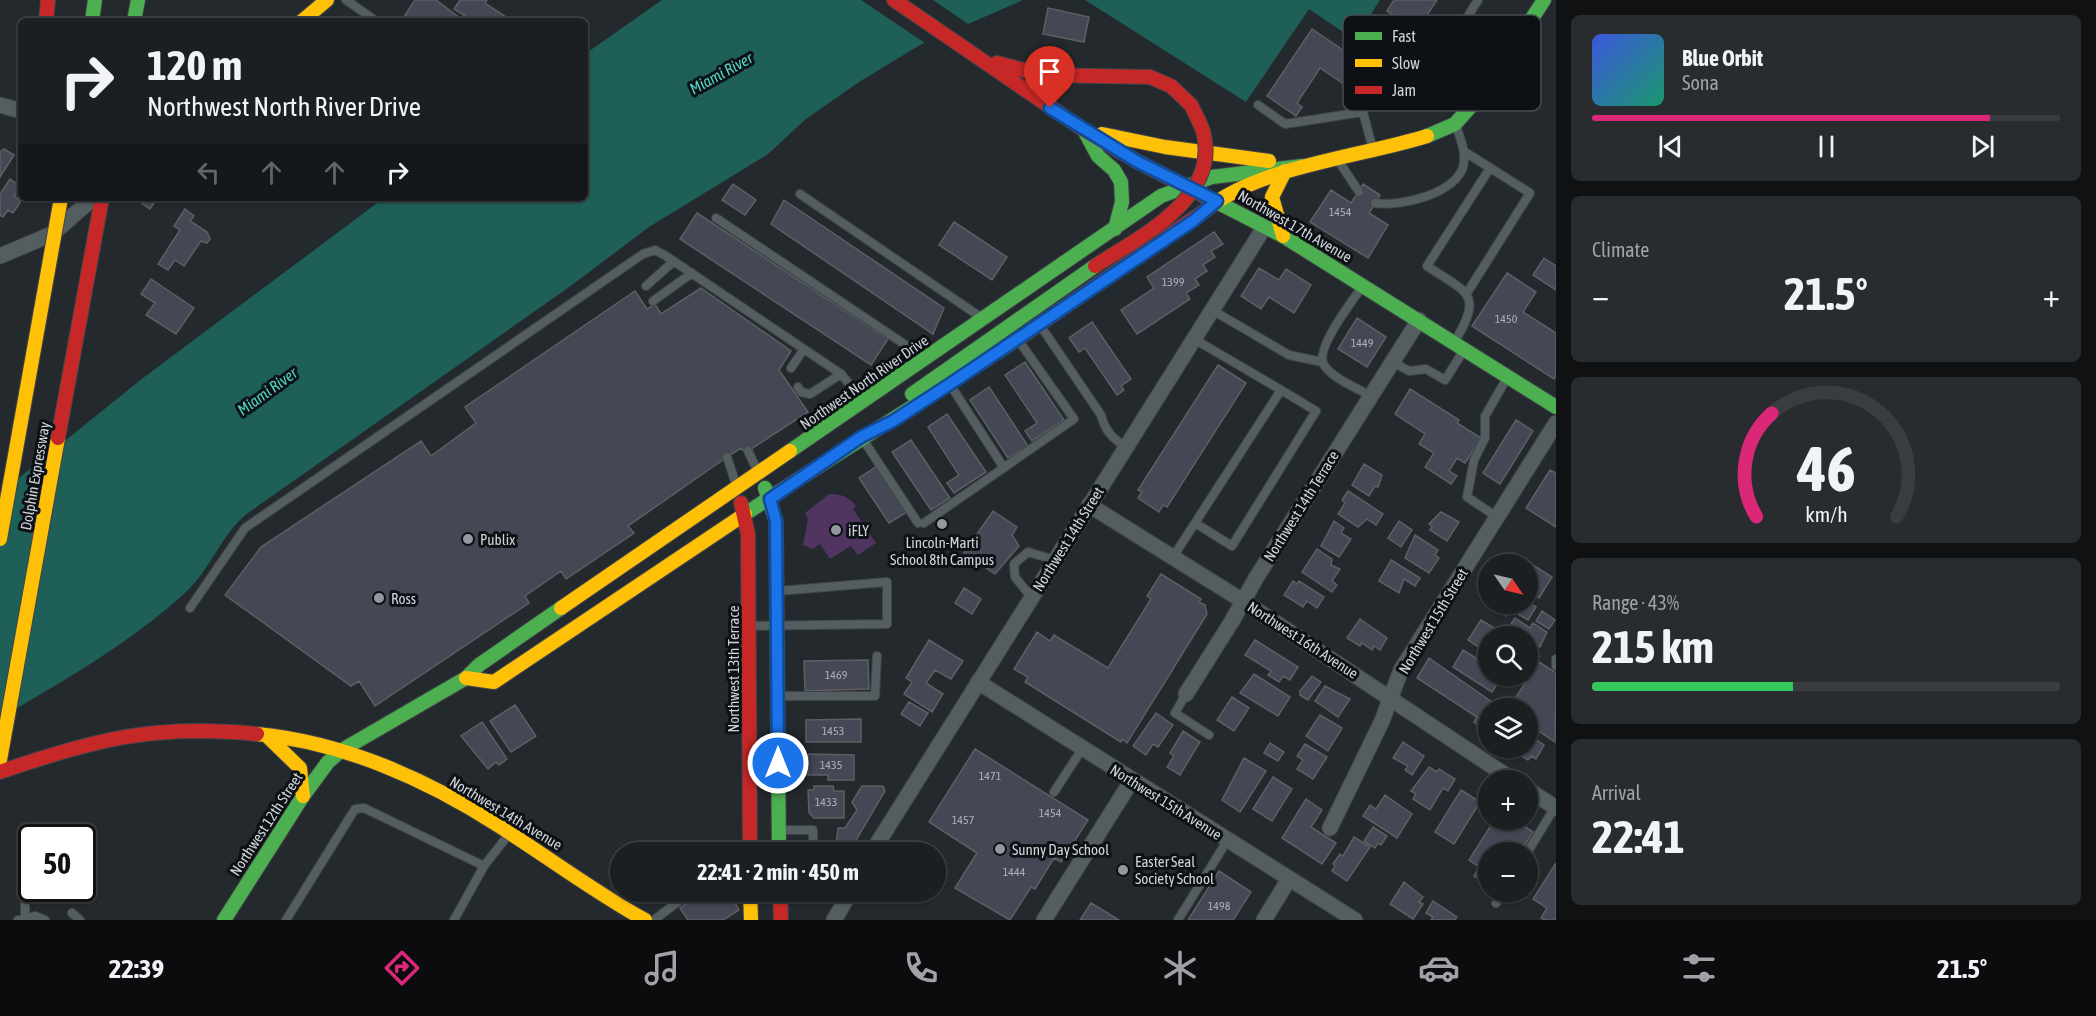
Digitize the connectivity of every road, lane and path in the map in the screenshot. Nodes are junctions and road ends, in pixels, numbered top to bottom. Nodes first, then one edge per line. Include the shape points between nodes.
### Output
1 (48, 0) edge
2 (78, 0) edge
3 (95, 0) edge
4 (138, 0) edge
5 (327, 0) edge
6 (346, 0) edge
7 (894, 0) edge
8 (1478, 0) edge
9 (1544, 0) edge
10 (1468, 15) edge
11 (1534, 15) edge
12 (46, 18) edge
13 (92, 18) edge
14 (94, 18) edge
15 (135, 18) edge
16 (306, 18) edge
17 (372, 18) edge
18 (976, 55) junction
19 (0, 105) edge
20 (1258, 105) dead end
21 (18, 110) edge
22 (1466, 111) edge
23 (1455, 124) junction
24 (1083, 130) junction
25 (1373, 152) junction
26 (1465, 152) junction
27 (1337, 159) junction
28 (1302, 166) junction
29 (1490, 168) junction
30 (1285, 171) junction
31 (1182, 184) junction
32 (1359, 192) dead end
33 (800, 194) dead end
34 (60, 201) edge
35 (90, 201) edge
36 (101, 201) edge
37 (1217, 201) junction
38 (1376, 203) dead end
39 (716, 218) dead end
40 (1265, 226) junction
41 (1115, 229) junction
42 (1283, 236) junction
43 (0, 256) edge
44 (674, 261) junction
45 (692, 273) junction
46 (1362, 285) junction
47 (645, 286) dead end
48 (1467, 293) junction
49 (653, 301) dead end
50 (1212, 310) junction
51 (983, 319) junction
52 (1419, 320) junction
53 (1039, 323) junction
54 (1017, 338) junction
55 (1194, 339) junction
56 (1459, 346) junction
57 (804, 349) junction
58 (926, 359) junction
59 (1322, 362) junction
60 (1393, 362) junction
61 (791, 368) dead end
62 (841, 374) junction
63 (1508, 376) junction
64 (950, 384) junction
65 (798, 387) dead end
66 (1281, 390) junction
67 (1371, 396) junction
68 (864, 402) junction
69 (1556, 407) edge
70 (1556, 423) edge
71 (861, 437) junction
72 (1126, 447) junction
73 (748, 451) dead end
74 (727, 457) dead end
75 (1004, 468) junction
76 (759, 473) junction
77 (737, 488) junction
78 (770, 499) junction
79 (1089, 505) junction
80 (744, 515) junction
81 (1497, 517) junction
82 (1195, 523) junction
83 (0, 539) edge
84 (1173, 557) junction
85 (1055, 560) junction
86 (777, 591) junction
87 (1031, 597) junction
88 (1243, 601) junction
89 (190, 608) dead end
90 (777, 625) junction
91 (749, 626) junction
92 (877, 656) dead end
93 (1556, 659) edge
94 (1556, 666) edge
95 (466, 678) junction
96 (978, 682) junction
97 (1186, 694) joint
98 (777, 696) junction
99 (1391, 697) junction
100 (1209, 735) dead end
101 (266, 736) junction
102 (1082, 749) junction
103 (342, 750) junction
104 (0, 760) edge
105 (1498, 770) edge
106 (0, 772) edge
107 (1132, 780) junction
108 (1054, 792) dead end
109 (303, 796) junction
110 (1538, 796) edge
111 (1555, 808) edge
112 (1330, 828) dead end
113 (778, 830) junction
114 (510, 833) junction
115 (1227, 841) junction
116 (750, 842) edge
117 (779, 842) edge
118 (813, 842) edge
119 (878, 842) edge
120 (1534, 842) edge
121 (484, 866) junction
122 (1289, 879) junction
123 (24, 902) edge
124 (678, 902) edge
125 (750, 902) edge
126 (780, 902) edge
127 (845, 902) edge
128 (72, 913) dead end
129 (22, 918) edge
130 (45, 920) edge
131 (80, 920) edge
132 (224, 920) edge
133 (286, 920) edge
134 (454, 920) edge
135 (645, 920) edge
136 (654, 920) edge
137 (751, 920) edge
138 (780, 920) edge
139 (834, 920) edge
140 (1044, 920) edge
141 (1178, 920) edge
142 (1264, 920) edge
143 (1355, 920) edge

1 - 12 main road
2 - 13 main road
3 - 14 main road, bridge
4 - 15 main road
5 - 16 main road
6 - 17 lane
7 - 18 main road, Northwest 17th Avenue
8 - 10 lane
9 - 11 main road, Northwest North River Drive
18 - 24 main road, Northwest 17th Avenue
18 - 71 main road, bridge via 1042,75 1150,76 1171,86 1191,105 1202,125 1207,148 1205,167 1197,188 1182,205 937,375
19 - 21 street
20 - 25 lane via 1285,124 1363,112
22 - 23 main road, Northwest North River Drive
23 - 25 main road, Northwest North River Drive via 1415,141
23 - 26 lane
24 - 28 main road via 1165,147
24 - 31 main road, Northwest 17th Avenue
24 - 41 main road via 1098,156 1121,182 1122,202
25 - 27 main road, Northwest North River Drive
26 - 29 lane
26 - 38 lane via 1462,168 1448,186 1392,205
27 - 28 main road, Northwest North River Drive
27 - 32 lane
28 - 30 main road, Northwest North River Drive
28 - 31 main road, Northwest North River Drive
29 - 48 lane via 1427,266
29 - 48 lane via 1530,193
30 - 37 main road, Northwest North River Drive
30 - 42 main road via 1272,197
31 - 37 main road, Northwest 17th Avenue
31 - 41 main road, Northwest North River Drive
33 - 51 lane
34 - 83 main road, Dolphin Expressway, bridge
35 - 43 street via 52,234
36 - 104 main road, Dolphin Expressway
37 - 40 main road, Northwest 17th Avenue
37 - 53 main road, Northwest North River Drive
39 - 58 lane
40 - 42 main road, Northwest 17th Avenue
40 - 50 street, Northwest 14th Street
41 - 51 main road, Northwest North River Drive
42 - 46 main road, Northwest 17th Avenue
44 - 45 lane
44 - 47 lane
44 - 89 lane via 656,250 643,254 245,528
45 - 49 lane
45 - 57 lane
46 - 52 main road, Northwest 17th Avenue
46 - 59 lane via 1326,342
48 - 56 lane via 1469,318
50 - 55 street, Northwest 14th Street
50 - 59 lane via 1289,355
51 - 58 main road, Northwest North River Drive
52 - 56 main road, Northwest 17th Avenue
52 - 60 street, Northwest 14th Terrace
53 - 54 main road, Northwest North River Drive
53 - 72 lane via 1101,415 1112,438
54 - 64 main road, Northwest North River Drive
54 - 75 lane via 1074,419
55 - 66 lane
55 - 72 street, Northwest 14th Street
56 - 60 lane via 1445,380 1426,369 1409,370
56 - 63 main road, Northwest 17th Avenue
57 - 61 lane
57 - 62 lane
58 - 68 main road, Northwest North River Drive
59 - 67 lane via 1331,372
60 - 67 street, Northwest 14th Terrace
62 - 65 lane via 810,394 801,393
62 - 68 lane
63 - 69 main road, Northwest 17th Avenue
63 - 81 lane via 1485,416 1485,438 1466,491 1467,497
64 - 71 main road, Northwest North River Drive
64 - 75 lane
66 - 82 lane
66 - 82 lane via 1317,411 1232,546
67 - 88 street, Northwest 14th Terrace
68 - 76 main road, Northwest North River Drive
70 - 81 street, Northwest 15th Street
71 - 75 lane via 921,523
71 - 78 main road, Northwest North River Drive
72 - 79 street, Northwest 14th Street
73 - 76 lane
74 - 77 lane
76 - 77 main road, Northwest North River Drive
76 - 78 main road
77 - 80 main road, Northwest 13th Terrace
77 - 95 main road, Northwest North River Drive via 479,664
78 - 80 main road, Northwest North River Drive
78 - 86 main road via 776,521
79 - 84 street, Northwest 16th Avenue
79 - 85 street, Northwest 14th Street
80 - 91 main road, Northwest 13th Terrace via 748,534
80 - 95 main road, Northwest North River Drive via 494,682
81 - 99 street, Northwest 15th Street via 1401,670
82 - 84 lane
84 - 88 street, Northwest 16th Avenue
85 - 87 street, Northwest 14th Street
85 - 87 lane via 1028,552 1014,564 1014,577
86 - 90 main road
86 - 90 lane via 887,582 887,624
87 - 96 street, Northwest 14th Street
88 - 97 street, Northwest 14th Terrace
88 - 99 street, Northwest 16th Avenue
90 - 91 lane
90 - 98 main road
91 - 116 main road, Northwest 13th Terrace
92 - 98 lane via 875,696
93 - 94 lane
95 - 103 main road, Northwest North River Drive
96 - 102 street, Northwest 15th Avenue
96 - 119 street, Northwest 14th Street
97 - 100 lane via 1175,713
98 - 113 main road
99 - 105 street, Northwest 16th Avenue
99 - 112 street, Northwest 15th Street
101 - 103 main road
101 - 106 main road via 190,730 127,735 64,750
101 - 109 main road via 300,768
102 - 107 street, Northwest 15th Avenue
102 - 108 lane
103 - 109 main road, Northwest 12th Street
103 - 114 main road, Northwest 14th Avenue via 432,788
107 - 115 street, Northwest 15th Avenue
107 - 140 street
109 - 132 main road, Northwest 12th Street
110 - 111 street
111 - 120 lane
113 - 117 main road
113 - 118 lane via 813,830
114 - 121 lane
114 - 135 main road, Northwest 14th Avenue
115 - 122 street, Northwest 15th Avenue
115 - 141 lane
121 - 133 lane via 364,808 355,809
121 - 134 lane
122 - 142 street
122 - 143 street, Northwest 15th Avenue
123 - 129 lane
124 - 136 lane
125 - 137 main road
126 - 138 main road
127 - 139 street
128 - 131 lane
129 - 130 lane

